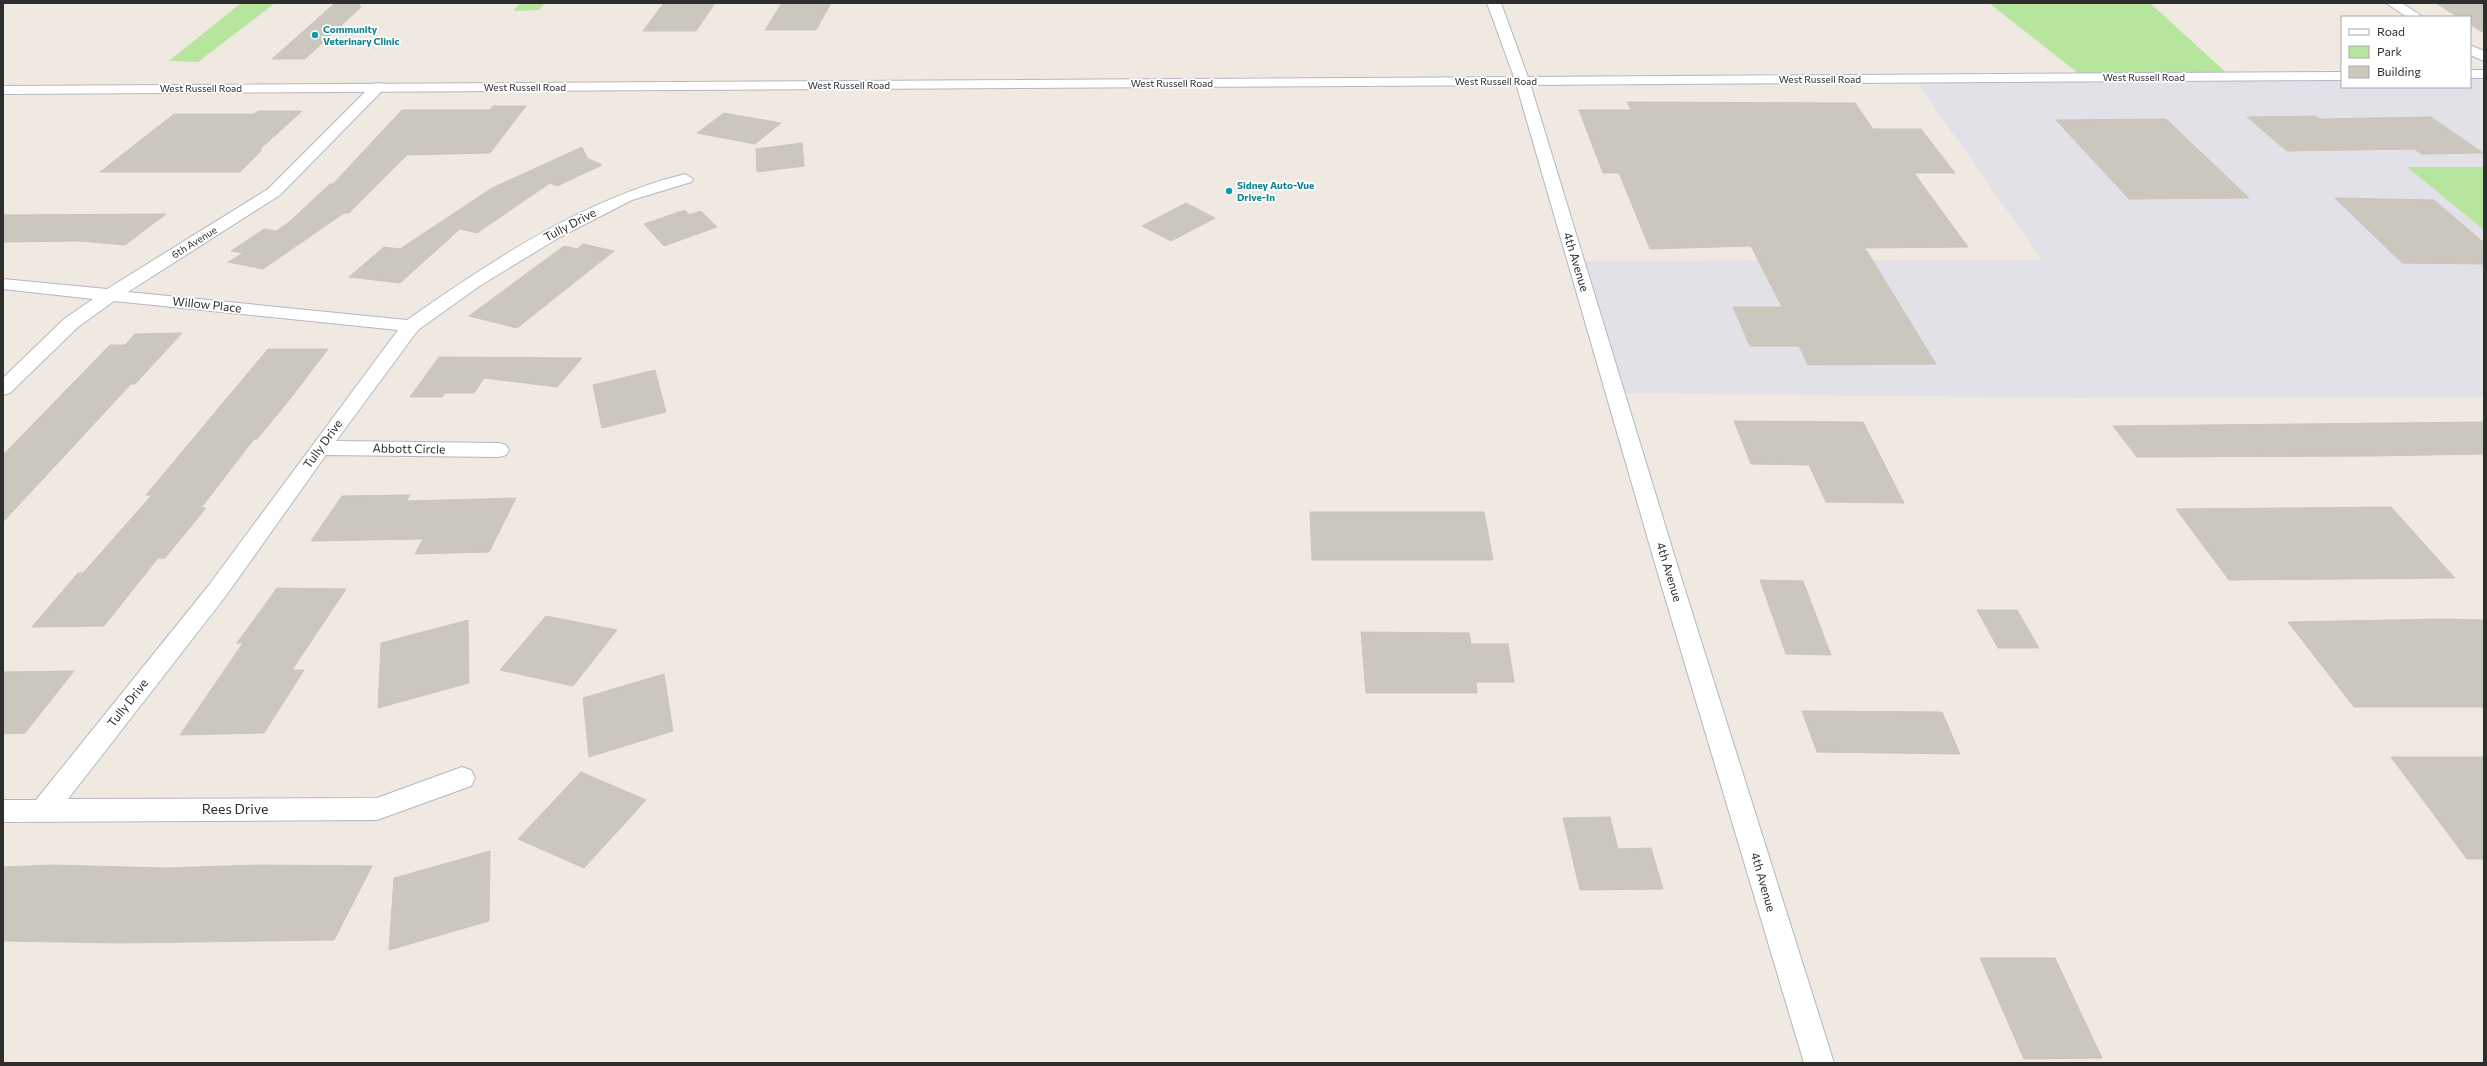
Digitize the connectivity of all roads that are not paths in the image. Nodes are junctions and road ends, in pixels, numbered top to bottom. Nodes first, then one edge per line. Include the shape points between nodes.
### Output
1 (1494, 3) edge
2 (2393, 3) edge
3 (2414, 16) edge
4 (2471, 50) edge
5 (2484, 57) edge
6 (2471, 74) edge
7 (2484, 74) edge
8 (2341, 76) edge
9 (1522, 80) junction
10 (378, 88) junction
11 (3, 90) edge
12 (685, 179) dead end
13 (3, 284) edge
14 (110, 296) junction
15 (411, 326) junction
16 (3, 389) edge
17 (320, 448) junction
18 (499, 450) dead end
19 (462, 778) dead end
20 (3, 811) edge
21 (43, 811) junction
22 (1819, 1063) edge

1 - 9 street, 4th Avenue
2 - 3 street
4 - 5 street
6 - 7 street
8 - 9 street, West Russell Road
9 - 10 street, West Russell Road
9 - 22 street, 4th Avenue via 1669,574
10 - 11 street, West Russell Road
10 - 14 street, 6th Avenue via 274,192
12 - 15 street, Tully Drive via 626,197 554,233 475,280
13 - 14 street, Willow Place
14 - 15 street, Willow Place
14 - 16 street, 6th Avenue via 71,324
15 - 17 street, Tully Drive
17 - 18 street, Abbott Circle
17 - 21 street, Tully Drive via 217,591
19 - 21 street, Rees Drive via 377,809
20 - 21 street, Rees Drive

